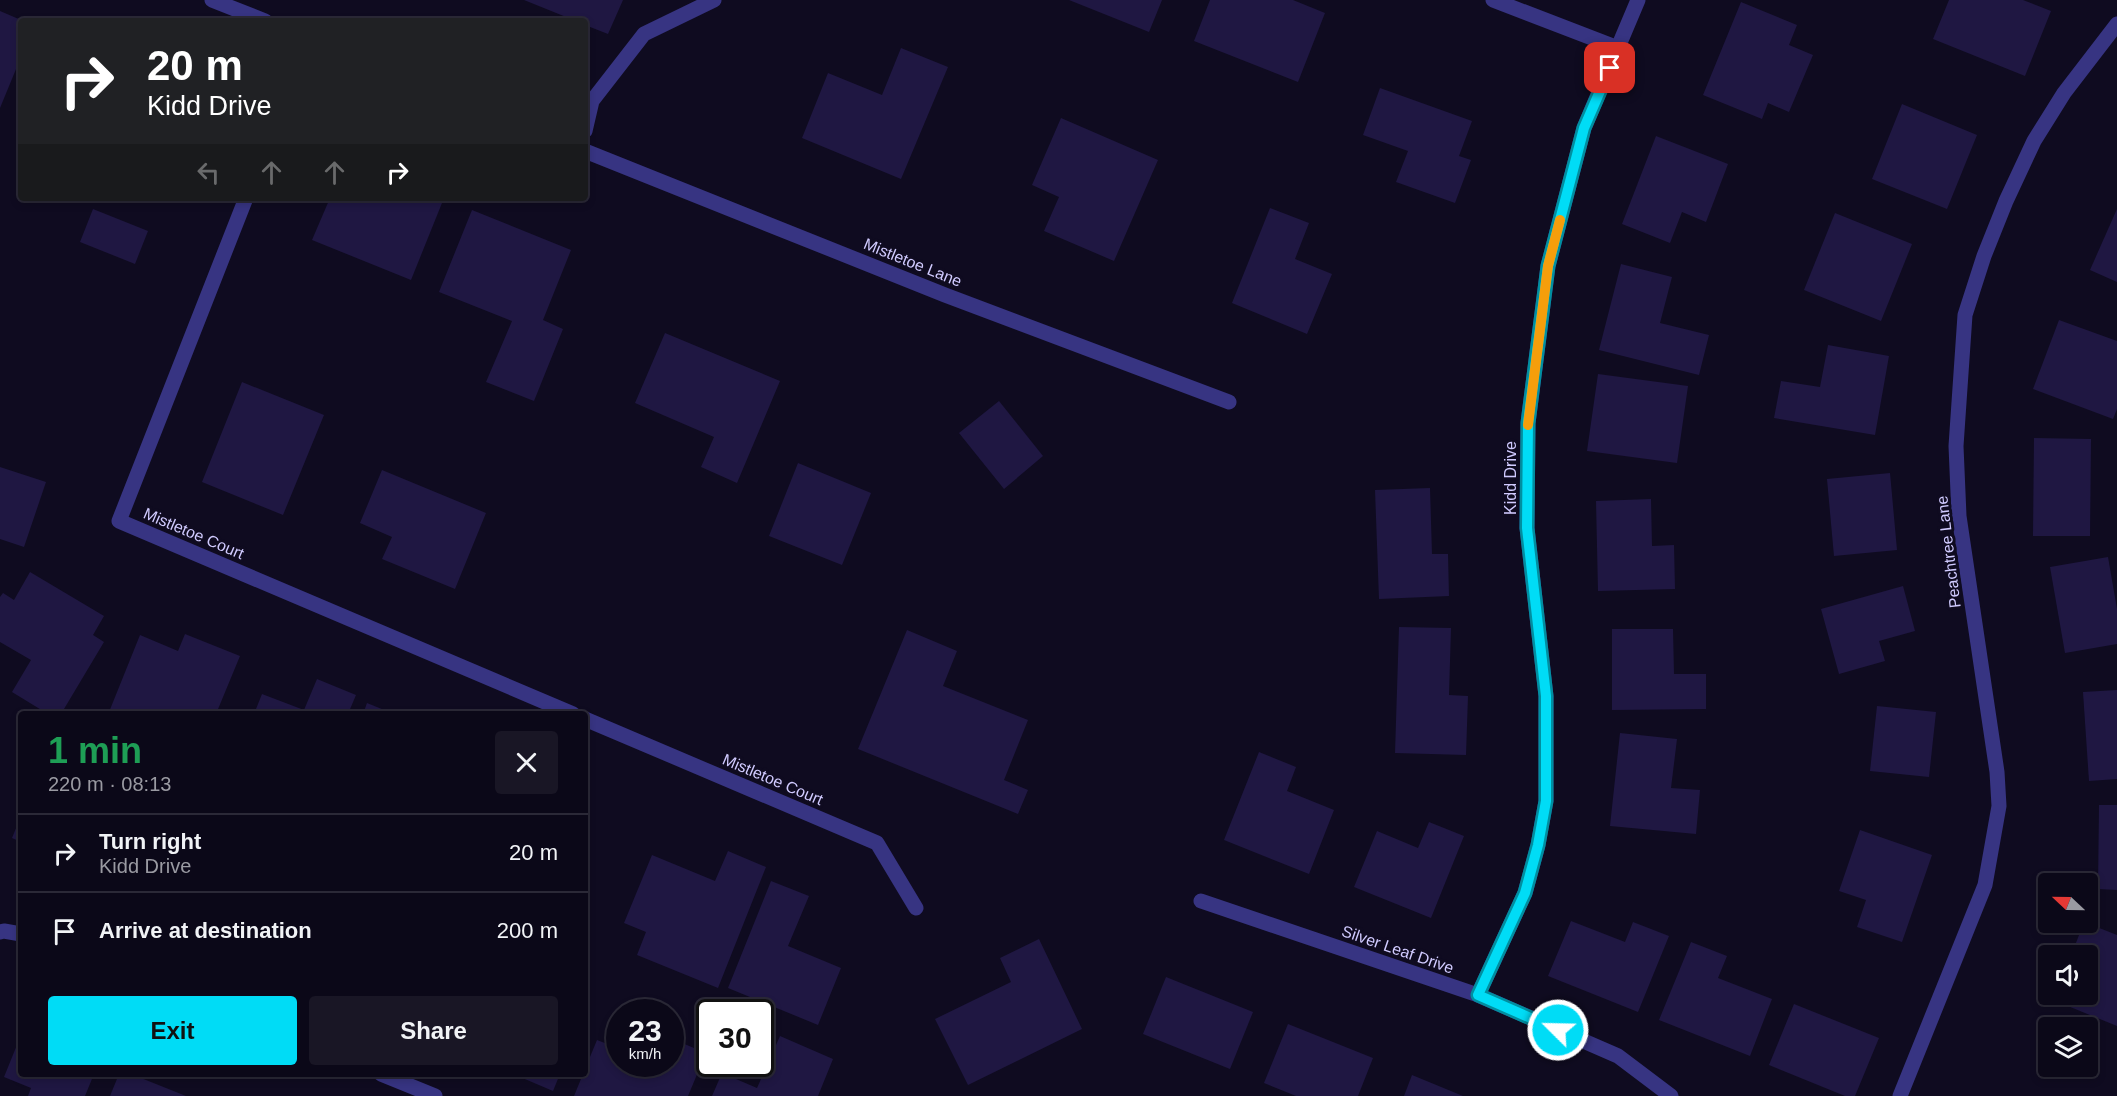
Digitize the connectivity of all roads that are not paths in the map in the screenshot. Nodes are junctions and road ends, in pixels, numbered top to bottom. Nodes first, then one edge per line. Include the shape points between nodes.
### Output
1 (212, 0) edge
2 (714, 0) edge
3 (1493, 0) edge
4 (1638, 0) edge
5 (257, 18) edge
6 (2117, 24) edge
7 (1618, 48) junction
8 (588, 118) edge
9 (588, 152) edge
10 (245, 201) edge
11 (1229, 402) dead end
12 (566, 711) edge
13 (588, 720) edge
14 (1201, 901) dead end
15 (916, 908) dead end
16 (0, 932) edge
17 (18, 933) edge
18 (1478, 995) junction
19 (388, 1077) edge
20 (435, 1096) edge
21 (1671, 1096) edge
22 (1900, 1096) edge

1 - 5 street
2 - 8 street via 644,34 592,101
3 - 7 street
4 - 7 street, Kidd Drive
6 - 22 street, Peachtree Lane via 2064,93 2034,141 1984,256 1965,315 1956,446 1959,516 1999,806 1985,885
7 - 18 street, Kidd Drive via 1584,128 1548,266 1528,423 1527,528 1546,696 1546,801 1525,893
9 - 11 street, Mistletoe Lane via 945,295
10 - 12 street, Mistletoe Court via 119,521
13 - 15 street, Mistletoe Court via 877,843
14 - 18 street, Silver Leaf Drive
16 - 17 street
18 - 21 street, Silver Leaf Drive via 1618,1056
19 - 20 street

